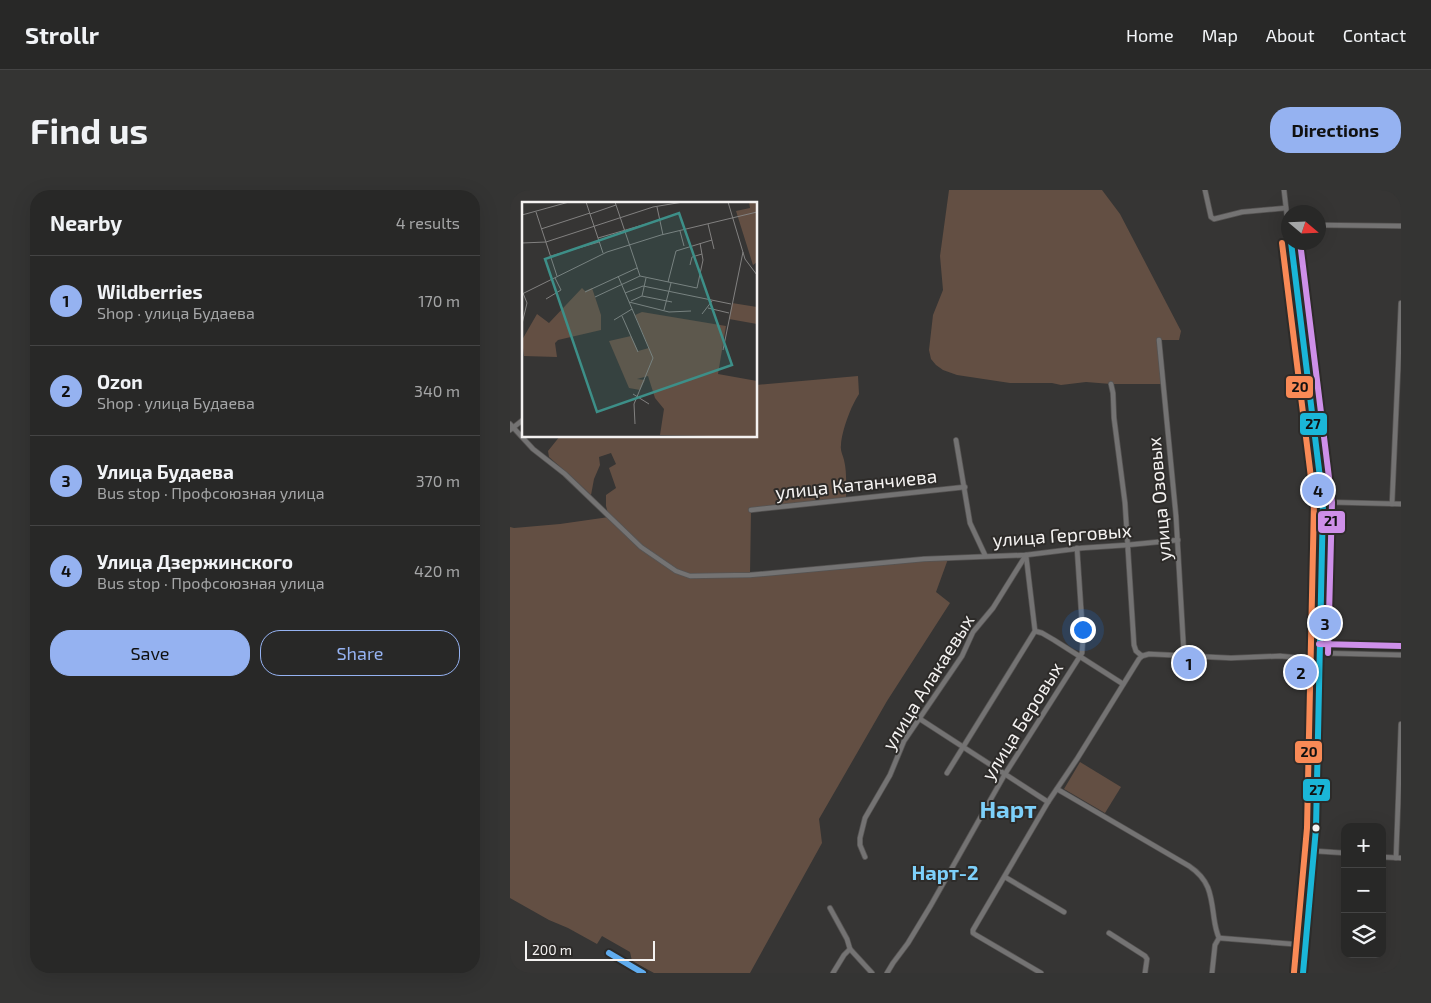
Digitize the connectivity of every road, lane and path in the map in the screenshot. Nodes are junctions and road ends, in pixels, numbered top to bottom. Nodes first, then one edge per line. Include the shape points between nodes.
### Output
1 (1205, 190) edge
2 (1284, 190) edge
3 (1286, 205) edge
4 (1281, 208) edge
5 (1326, 226) edge
6 (1401, 226) edge
7 (1292, 250) edge
8 (1401, 303) edge
9 (1159, 340) dead end
10 (1111, 384) dead end
11 (522, 420) edge
12 (511, 427) edge
13 (522, 438) edge
14 (523, 438) edge
15 (956, 440) dead end
16 (965, 487) junction
17 (1323, 502) junction
18 (1392, 504) junction
19 (1401, 504) edge
20 (751, 510) dead end
21 (1178, 540) junction
22 (1127, 545) junction
23 (1077, 548) junction
24 (1026, 554) junction
25 (986, 556) junction
26 (1035, 631) junction
27 (1319, 653) junction
28 (1184, 655) junction
29 (1401, 655) edge
30 (1080, 656) junction
31 (1142, 656) junction
32 (1123, 684) junction
33 (920, 719) junction
34 (1401, 724) edge
35 (963, 747) junction
36 (947, 773) dead end
37 (1005, 774) junction
38 (1057, 789) junction
39 (1048, 802) junction
40 (1315, 851) junction
41 (1341, 854) edge
42 (865, 857) dead end
43 (1398, 858) edge
44 (1005, 877) junction
45 (830, 908) dead end
46 (1064, 912) dead end
47 (1109, 933) dead end
48 (1219, 938) junction
49 (1305, 945) junction
50 (850, 949) junction
51 (609, 953) dead end
52 (644, 973) edge
53 (832, 973) edge
54 (872, 973) edge
55 (887, 973) edge
56 (1041, 973) edge
57 (1145, 973) edge
58 (1212, 973) edge
59 (1303, 973) edge

1 - 4 street via 1214,219 1242,212
2 - 3 street
5 - 6 street
7 - 17 street
8 - 18 street
9 - 21 street, улица Озовых
10 - 22 street
11 - 12 street
12 - 13 street, улица Герговых
14 - 25 street, улица Герговых via 645,550 676,571 690,576 750,575
15 - 16 street
16 - 20 street, улица Катанчиева
16 - 25 street via 970,523
17 - 18 street
17 - 27 street
18 - 19 street
21 - 22 street, улица Герговых
21 - 28 street, улица Озовых
22 - 23 street, улица Герговых
22 - 31 street via 1134,645
23 - 24 street, улица Герговых
23 - 30 street, улица Беровых via 1083,638
24 - 25 street, улица Герговых
24 - 26 street
24 - 33 street, улица Алакаевых
26 - 30 street
26 - 35 street
27 - 28 street via 1311,659
27 - 29 street
27 - 40 street
28 - 31 street
30 - 32 street
30 - 37 street, улица Беровых
31 - 32 street
32 - 38 street
33 - 35 street
33 - 42 street, улица Алакаевых via 904,741 890,775 865,818 860,838
34 - 43 street
35 - 36 street
35 - 37 street
37 - 39 street
37 - 55 street, улица Беровых via 908,943
38 - 39 street
38 - 48 street via 1196,871 1211,892
39 - 44 street
40 - 41 street
40 - 49 street
44 - 46 street
44 - 56 street via 973,933
45 - 50 street
47 - 57 street via 1145,956
48 - 49 street
48 - 58 street via 1215,945
49 - 59 street
50 - 53 street
50 - 54 street
51 - 52 street

